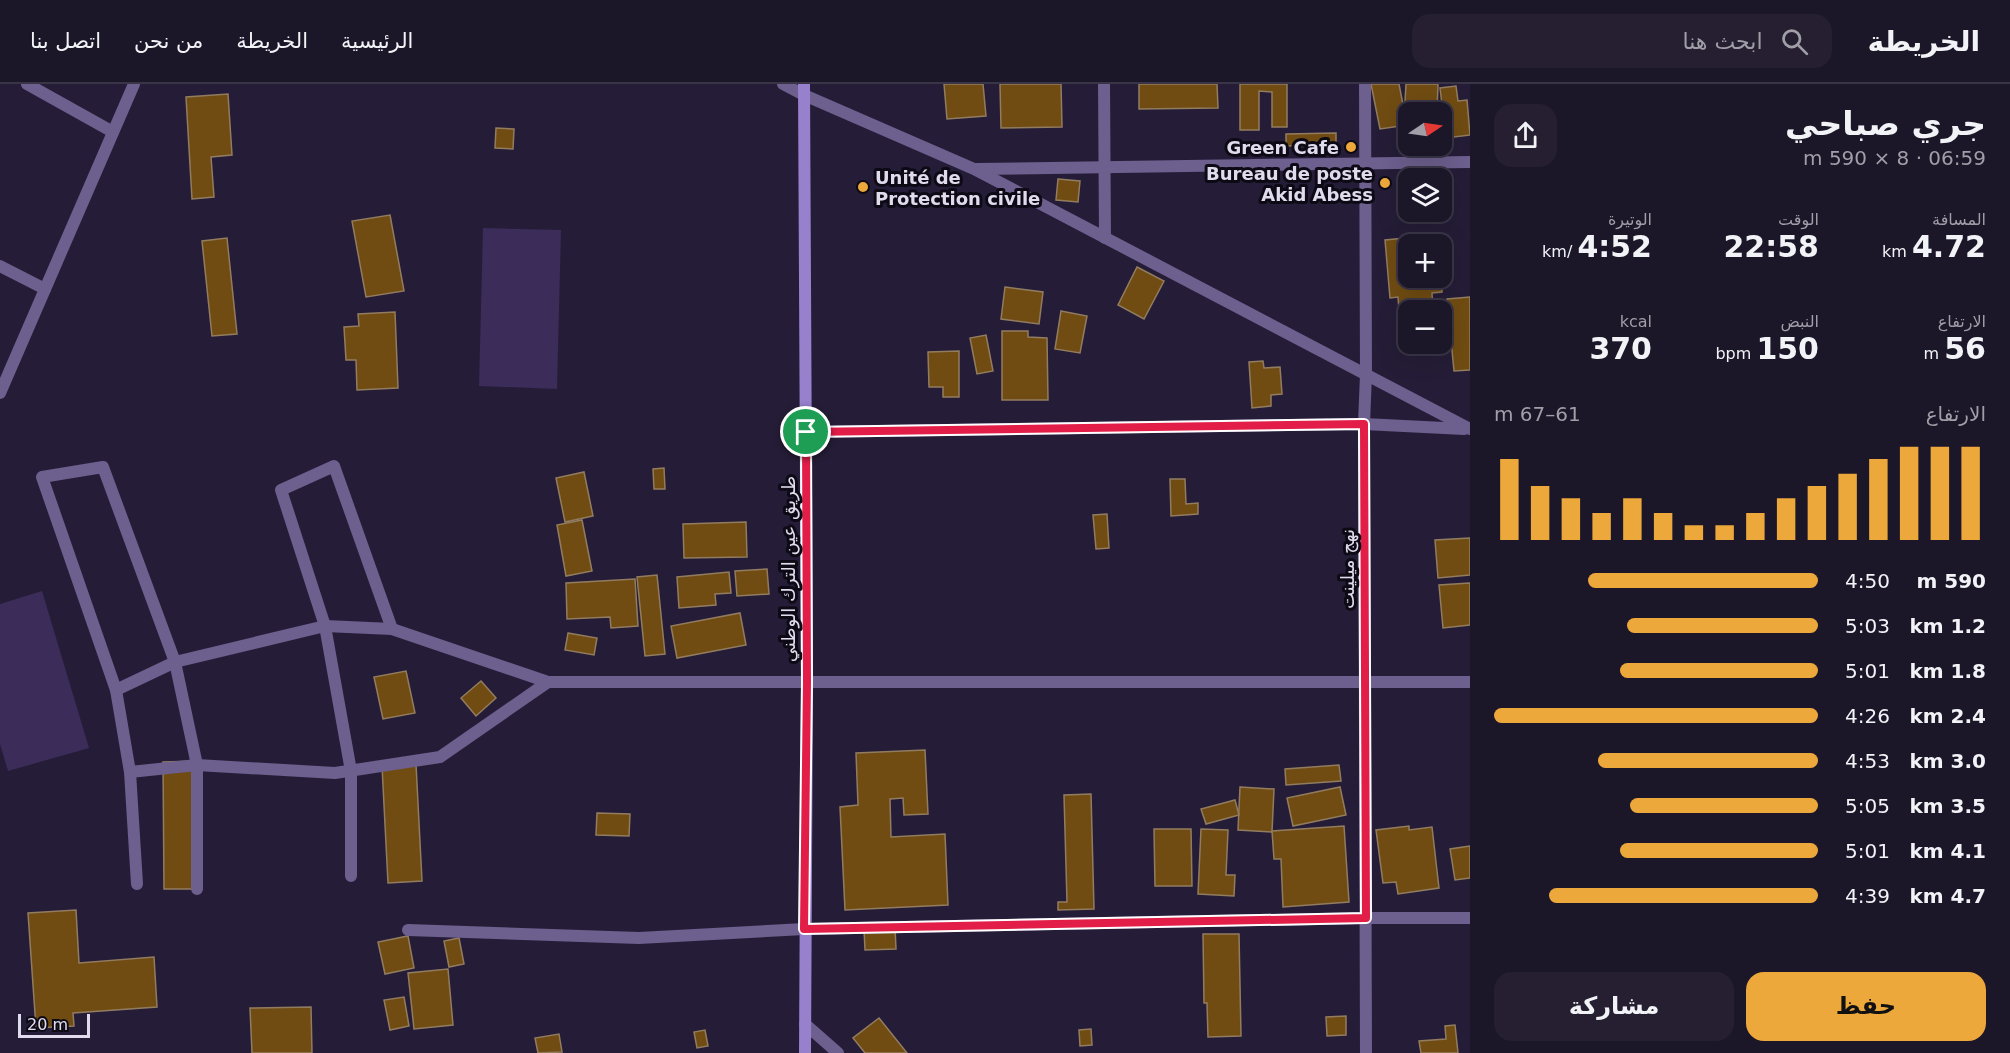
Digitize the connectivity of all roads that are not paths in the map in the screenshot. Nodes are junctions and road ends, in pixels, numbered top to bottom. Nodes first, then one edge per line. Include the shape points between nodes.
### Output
1 (27, 84) edge
2 (134, 84) edge
3 (783, 84) edge
4 (1104, 84) edge
5 (1365, 84) edge
6 (804, 90) edge
7 (113, 132) junction
8 (1470, 162) edge
9 (1366, 164) junction
10 (1104, 166) junction
11 (974, 169) junction
12 (1105, 238) junction
13 (0, 266) edge
14 (45, 289) junction
15 (1366, 374) junction
16 (0, 393) edge
17 (1364, 424) junction
18 (1470, 429) edge
19 (806, 432) junction
20 (325, 626) junction
21 (392, 629) junction
22 (175, 662) junction
23 (548, 682) junction
24 (807, 682) junction
25 (1470, 682) edge
26 (1366, 683) junction
27 (116, 690) junction
28 (197, 765) junction
29 (351, 771) junction
30 (130, 772) junction
31 (351, 876) dead end
32 (137, 885) dead end
33 (197, 889) dead end
34 (1366, 918) junction
35 (1470, 918) edge
36 (804, 929) junction
37 (408, 930) dead end
38 (805, 1023) junction
39 (805, 1053) edge
40 (838, 1053) edge
41 (1366, 1053) edge

1 - 7 street
2 - 7 street
3 - 6 street
4 - 10 street
5 - 9 street, نهج ميلينت
6 - 11 street
6 - 19 main road, طريق عين الترك الوطني
7 - 14 street
8 - 9 street
9 - 10 street
9 - 15 street, نهج ميلينت
10 - 11 street
10 - 12 street
11 - 12 street
12 - 15 street
13 - 14 street
14 - 16 street
15 - 17 street, نهج ميلينت
15 - 18 street
17 - 18 street
17 - 19 street
17 - 26 street, نهج ميلينت
19 - 24 main road, طريق عين الترك الوطني
20 - 21 street
20 - 21 street via 281,490 334,466
20 - 22 street
20 - 29 street
21 - 23 street
22 - 27 street
22 - 27 street via 103,467 42,477
22 - 28 street
23 - 24 street
23 - 29 street via 440,757
24 - 26 street
24 - 36 main road, طريق عين الترك الوطني
25 - 26 street
26 - 34 street, نهج ميلينت
27 - 30 street
28 - 29 street
28 - 30 street
28 - 33 street
29 - 31 street
30 - 32 street
34 - 35 street
34 - 36 street
34 - 41 street, نهج ميلينت
36 - 37 street via 639,938
36 - 38 main road, طريق عين الترك الوطني
38 - 39 main road, طريق عين الترك الوطني
38 - 40 street

